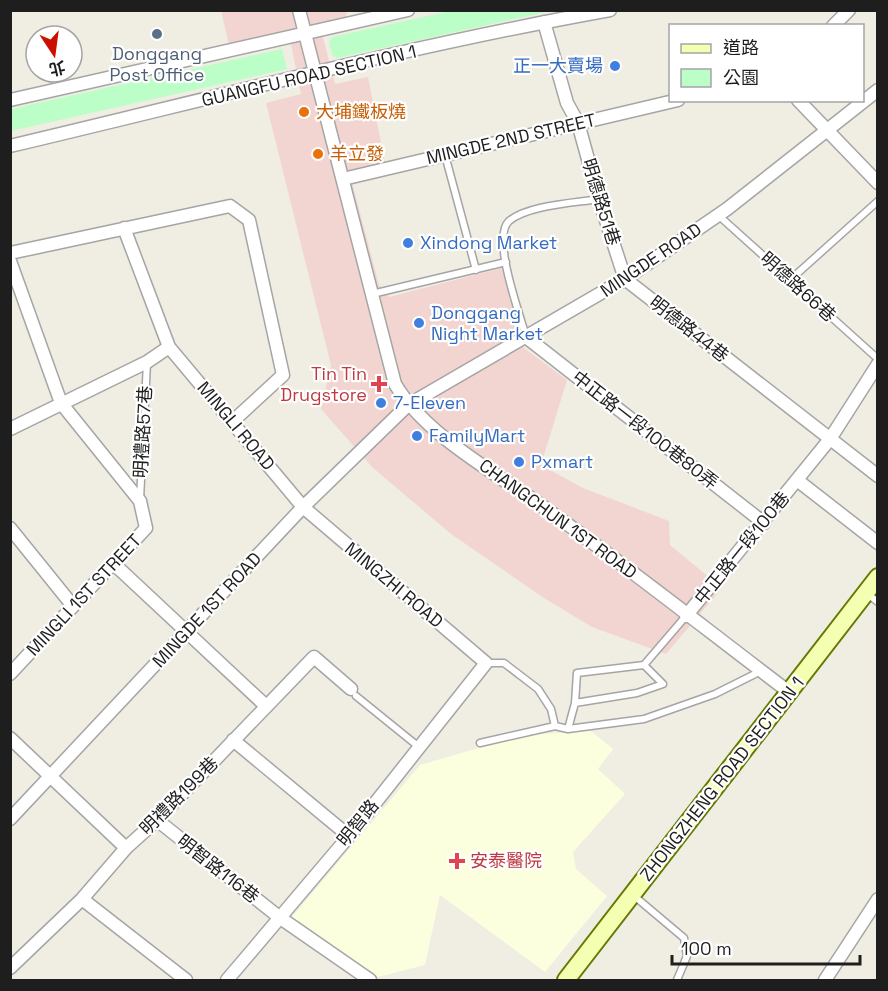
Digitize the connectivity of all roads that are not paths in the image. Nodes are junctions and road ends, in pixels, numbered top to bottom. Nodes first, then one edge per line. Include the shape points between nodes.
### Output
1 (299, 10) edge
2 (408, 10) edge
3 (610, 10) edge
4 (849, 10) edge
5 (544, 22) junction
6 (835, 24) edge
7 (304, 33) junction
8 (315, 74) junction
9 (878, 90) edge
10 (10, 100) edge
11 (864, 100) edge
12 (669, 102) edge
13 (800, 102) edge
14 (862, 102) edge
15 (578, 123) junction
16 (825, 129) junction
17 (10, 146) edge
18 (445, 155) junction
19 (343, 179) junction
20 (878, 183) edge
21 (599, 199) junction
22 (878, 201) edge
23 (718, 215) junction
24 (124, 228) junction
25 (10, 253) edge
26 (10, 261) edge
27 (506, 262) junction
28 (476, 270) junction
29 (625, 279) junction
30 (790, 280) junction
31 (372, 294) junction
32 (526, 337) junction
33 (169, 346) junction
34 (878, 359) edge
35 (147, 362) junction
36 (878, 364) edge
37 (61, 403) junction
38 (408, 405) junction
39 (233, 421) junction
40 (10, 429) edge
41 (830, 439) junction
42 (878, 476) edge
43 (797, 480) junction
44 (140, 501) junction
45 (303, 507) junction
46 (764, 523) junction
47 (10, 528) edge
48 (878, 543) edge
49 (114, 564) junction
50 (878, 577) edge
51 (871, 597) edge
52 (73, 606) junction
53 (686, 616) junction
54 (187, 631) junction
55 (486, 663) junction
56 (644, 665) junction
57 (761, 671) junction
58 (10, 674) edge
59 (353, 692) joint
60 (789, 692) junction
61 (575, 703) junction
62 (266, 706) junction
63 (555, 726) junction
64 (568, 729) junction
65 (10, 738) edge
66 (233, 740) junction
67 (480, 743) dead end
68 (419, 747) junction
69 (50, 778) junction
70 (10, 819) edge
71 (157, 820) junction
72 (349, 836) junction
73 (126, 848) junction
74 (632, 895) junction
75 (82, 899) junction
76 (878, 899) edge
77 (279, 917) junction
78 (10, 968) edge
79 (186, 981) edge
80 (226, 981) edge
81 (370, 981) edge
82 (566, 981) edge
83 (677, 981) edge
84 (825, 981) edge

1 - 7 street, CHANGCHUN 1ST ROAD
2 - 7 street
3 - 5 street, GUANGFU ROAD SECTION 1
4 - 6 street
5 - 8 street, GUANGFU ROAD SECTION 1
5 - 15 street, 明德路51巷 via 567,103
7 - 8 street, CHANGCHUN 1ST ROAD
7 - 10 street
8 - 17 street, GUANGFU ROAD SECTION 1
8 - 19 street, CHANGCHUN 1ST ROAD
9 - 11 street, MINGDE ROAD
12 - 15 street, MINGDE 2ND STREET
13 - 16 street
14 - 16 street, MINGDE ROAD
15 - 18 street, MINGDE 2ND STREET
15 - 21 street, 明德路51巷
16 - 20 street
16 - 23 street, MINGDE ROAD
18 - 19 street, MINGDE 2ND STREET
18 - 28 lane
19 - 31 street, CHANGCHUN 1ST ROAD
21 - 27 lane via 528,211 509,222 503,231
21 - 29 street, 明德路51巷
22 - 30 lane
23 - 29 street, MINGDE ROAD
23 - 30 lane, 明德路66巷
24 - 25 street
24 - 33 street, MINGLI ROAD
24 - 39 street via 230,206 249,220 283,375
26 - 37 street
27 - 28 lane
27 - 32 lane
28 - 31 lane
29 - 32 street, MINGDE ROAD
29 - 41 street, 明德路44巷
30 - 34 lane, 明德路66巷
31 - 38 street, CHANGCHUN 1ST ROAD via 395,384
32 - 38 street, MINGDE ROAD
32 - 46 street, 中正路一段100巷80弄
33 - 35 street
33 - 39 street, MINGLI ROAD
35 - 37 street
35 - 44 lane, 明禮路57巷
36 - 41 street, 中正路一段100巷
37 - 40 street
37 - 44 street
38 - 45 street, MINGDE 1ST ROAD
38 - 53 street, CHANGCHUN 1ST ROAD via 461,449 589,540
39 - 45 street, MINGLI ROAD
41 - 42 street, 明德路44巷
41 - 43 street, 中正路一段100巷
43 - 46 street, 中正路一段100巷
43 - 48 street, 中正路一段100巷
44 - 49 street, MINGLI 1ST STREET via 146,528
45 - 54 street, MINGDE 1ST ROAD
45 - 55 street, MINGZHI ROAD
46 - 53 street, 中正路一段100巷
47 - 52 street
49 - 52 street, MINGLI 1ST STREET
49 - 54 street
50 - 51 main road, ZHONGZHENG ROAD SECTION 1
51 - 60 main road, ZHONGZHENG ROAD SECTION 1
52 - 58 street, MINGLI 1ST STREET
53 - 56 lane
53 - 57 street, CHANGCHUN 1ST ROAD
54 - 62 street
54 - 69 street, MINGDE 1ST ROAD
55 - 63 lane via 504,663 538,689 551,709
55 - 68 street, 明智路
56 - 61 lane via 577,673
56 - 61 lane via 663,684 637,693
57 - 60 street, CHANGCHUN 1ST ROAD
57 - 64 lane via 666,714
59 - 62 street, 明禮路199巷 via 314,657
59 - 68 lane
60 - 74 main road, ZHONGZHENG ROAD SECTION 1
61 - 64 lane
62 - 66 street, 明禮路199巷
63 - 64 lane
63 - 67 lane
65 - 69 street
66 - 71 street, 明禮路199巷
66 - 72 street
68 - 72 street, 明智路
69 - 70 street, MINGDE 1ST ROAD
69 - 73 street
71 - 73 street, 明禮路199巷
71 - 77 street, 明智路116巷
72 - 77 street, 明智路
73 - 75 street, 明禮路199巷
74 - 82 main road, ZHONGZHENG ROAD SECTION 1
74 - 83 lane via 684,938 687,956
75 - 78 street, 明禮路199巷
75 - 79 street
76 - 84 street
77 - 80 street, 明智路
77 - 81 street, 明智路116巷

